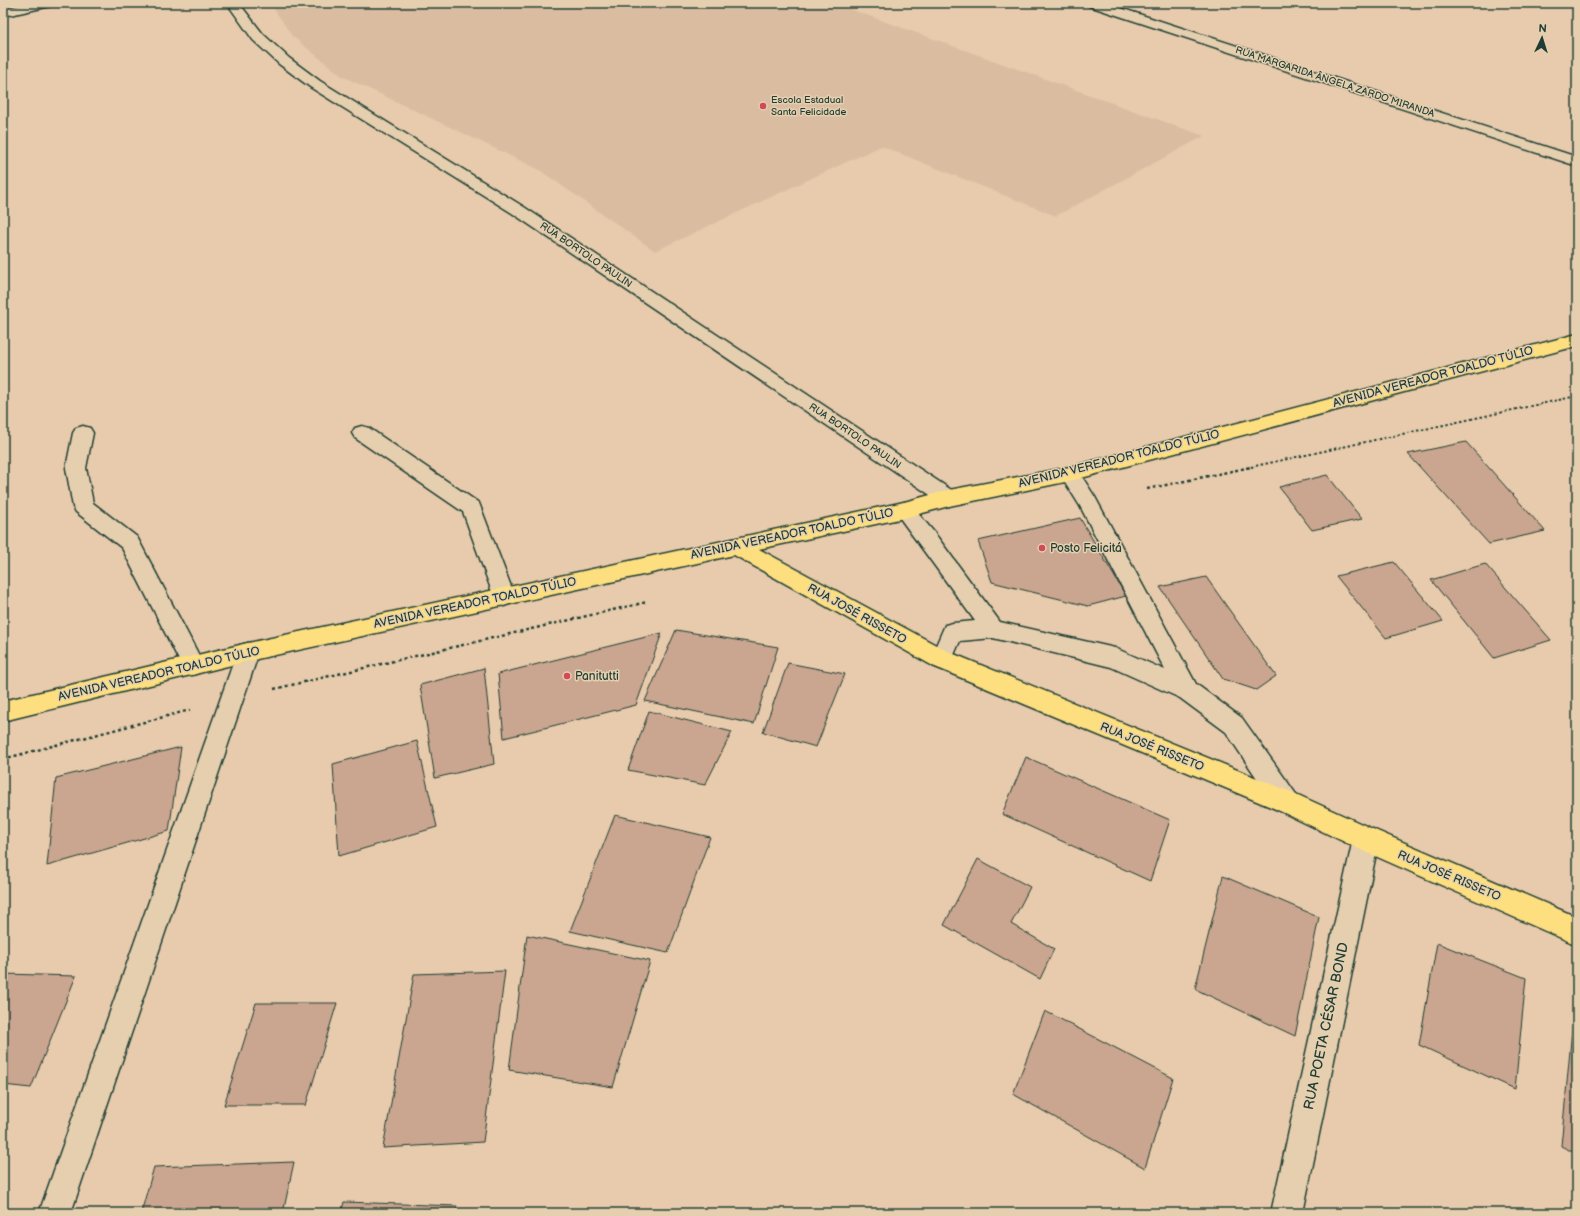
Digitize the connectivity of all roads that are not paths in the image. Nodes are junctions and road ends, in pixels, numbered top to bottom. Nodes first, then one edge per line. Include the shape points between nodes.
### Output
1 (47, 3) edge
2 (233, 3) edge
3 (1093, 3) edge
4 (10, 11) dead end
5 (1577, 162) edge
6 (1577, 340) edge
7 (83, 433) dead end
8 (362, 433) dead end
9 (1070, 474) junction
10 (948, 498) junction
11 (904, 510) junction
12 (735, 546) junction
13 (504, 596) junction
14 (993, 629) junction
15 (248, 652) junction
16 (940, 659) junction
17 (193, 665) junction
18 (1188, 691) junction
19 (3, 711) edge
20 (1287, 802) junction
21 (1366, 840) junction
22 (1577, 931) edge
23 (55, 1213) edge
24 (1287, 1213) edge

1 - 4 street
2 - 10 street, RUA BORTOLO PAULIN via 258,37 315,84 518,210
3 - 5 street, RUA MARGARIDA ÂNGELA ZARDO MIRANDA
6 - 9 main road, AVENIDA VEREADOR TOALDO TÚLIO
7 - 17 street via 76,468 83,507 130,543
8 - 13 street via 472,508
9 - 10 main road, AVENIDA VEREADOR TOALDO TÚLIO
9 - 18 street via 1088,502
10 - 11 main road, AVENIDA VEREADOR TOALDO TÚLIO
11 - 12 main road, AVENIDA VEREADOR TOALDO TÚLIO
11 - 14 street
12 - 13 main road, AVENIDA VEREADOR TOALDO TÚLIO
12 - 16 main road, RUA JOSÉ RISSETO
13 - 15 main road, AVENIDA VEREADOR TOALDO TÚLIO
14 - 16 street via 953,632
14 - 18 street via 1115,658
15 - 17 main road, AVENIDA VEREADOR TOALDO TÚLIO
15 - 23 street
16 - 20 main road, RUA JOSÉ RISSETO
17 - 19 main road, AVENIDA VEREADOR TOALDO TÚLIO
18 - 20 street via 1234,726
20 - 21 main road, RUA JOSÉ RISSETO
21 - 22 main road, RUA JOSÉ RISSETO
21 - 24 street, RUA POETA CÉSAR BOND

